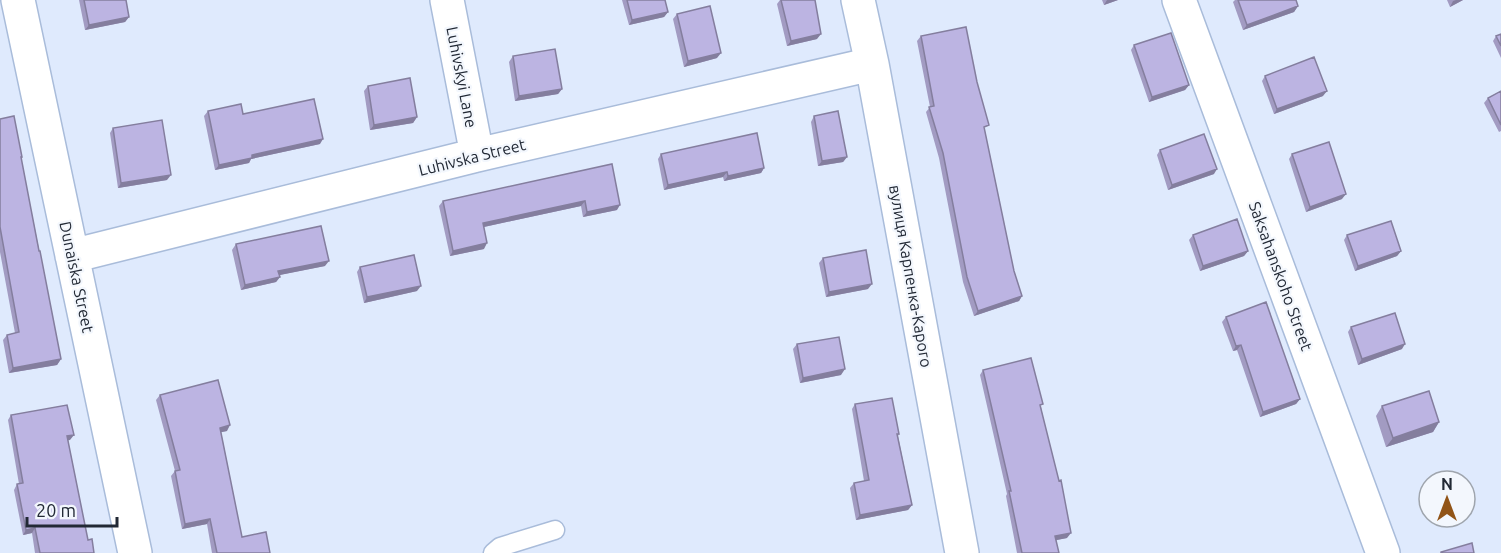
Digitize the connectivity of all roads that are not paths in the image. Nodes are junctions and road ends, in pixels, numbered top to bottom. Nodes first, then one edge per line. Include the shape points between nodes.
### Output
1 (18, 0) edge
2 (447, 0) edge
3 (858, 0) edge
4 (1179, 0) edge
5 (872, 64) junction
6 (477, 155) junction
7 (72, 256) junction
8 (555, 530) dead end
9 (135, 553) edge
10 (493, 553) edge
11 (962, 553) edge
12 (1383, 553) edge

1 - 7 street, Dunaiska Street
2 - 6 street, Luhivskyi Lane
3 - 5 street, вулиця Карпенка-Карого
4 - 12 street, Saksahanskoho Street
5 - 6 street, Luhivska Street
5 - 11 street, вулиця Карпенка-Карого
6 - 7 street, Luhivska Street
7 - 9 street, Dunaiska Street
8 - 10 lane

